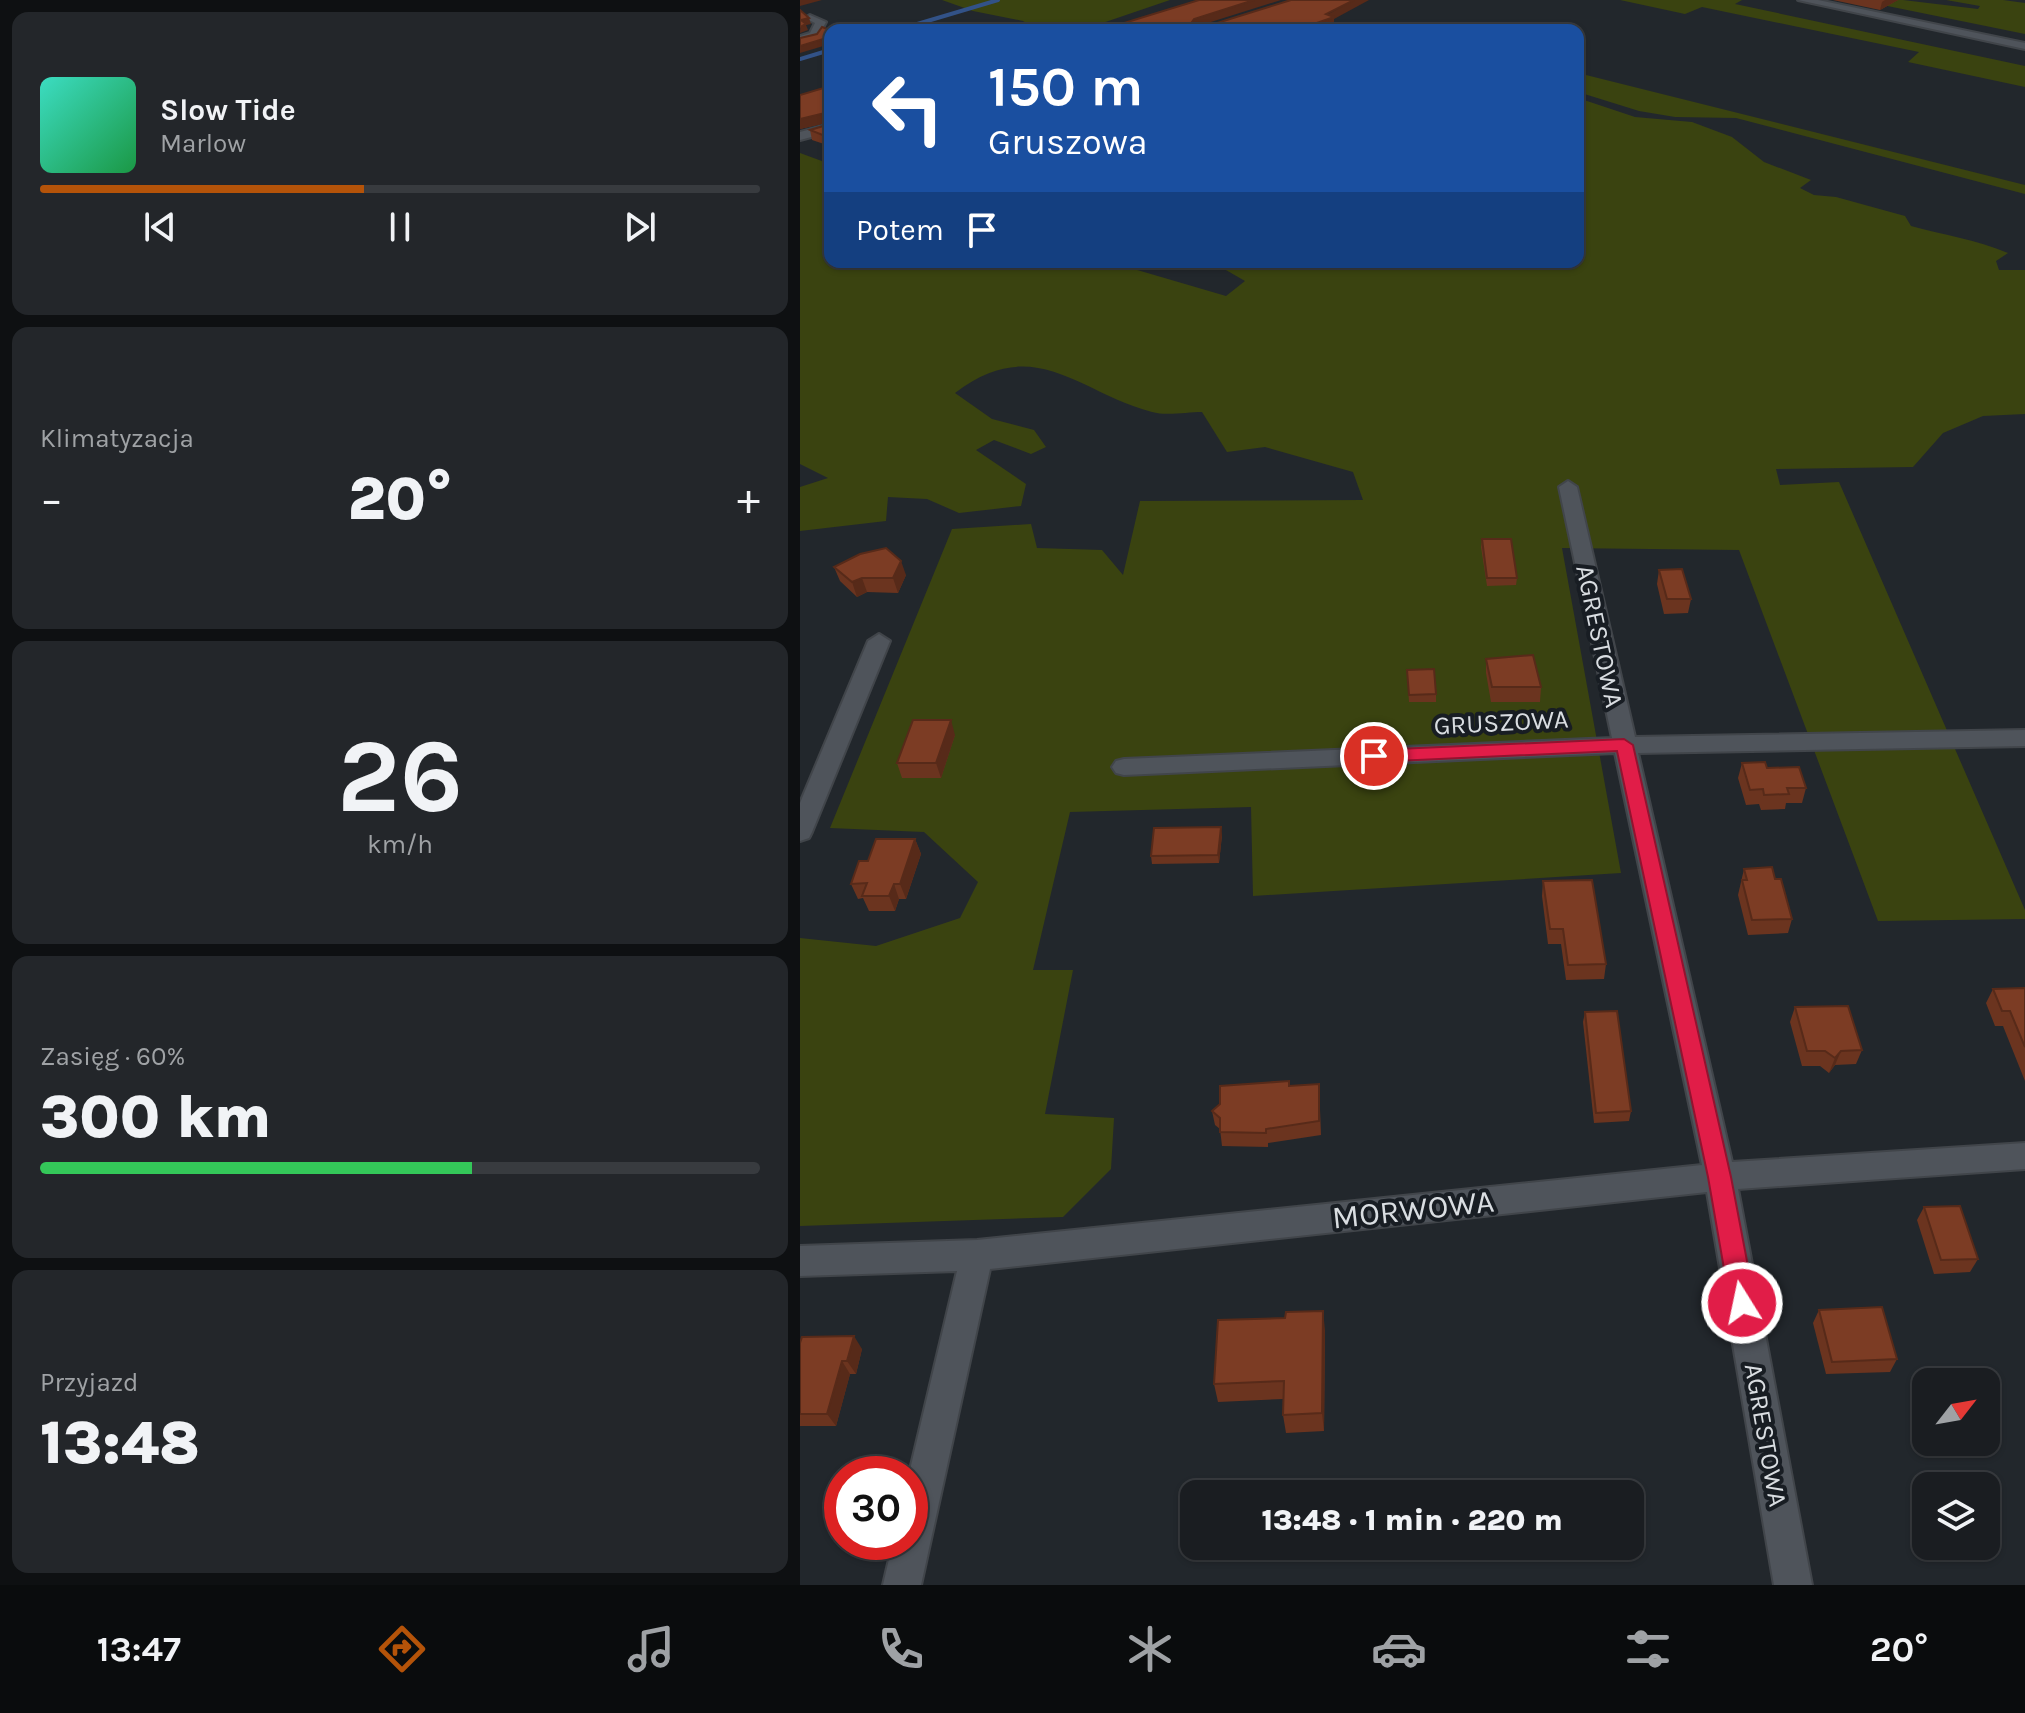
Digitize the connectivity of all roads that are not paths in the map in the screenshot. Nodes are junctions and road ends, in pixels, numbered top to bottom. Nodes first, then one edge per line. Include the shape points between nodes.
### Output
1 (1803, 0) edge
2 (810, 18) edge
3 (800, 40) edge
4 (2025, 46) edge
5 (824, 130) edge
6 (800, 136) edge
7 (1568, 487) dead end
8 (879, 641) dead end
9 (2025, 738) edge
10 (1624, 745) junction
11 (1124, 767) dead end
12 (800, 832) edge
13 (2025, 1156) edge
14 (1720, 1177) junction
15 (977, 1255) junction
16 (800, 1261) edge
17 (902, 1585) edge
18 (1793, 1585) edge

1 - 4 street
2 - 3 street via 821,22 814,35
5 - 6 street
7 - 10 street, AGRESTOWA
8 - 12 street
9 - 10 street, GRUSZOWA
10 - 11 street, GRUSZOWA
10 - 14 street, AGRESTOWA
13 - 14 street, MORWOWA
14 - 15 street, MORWOWA
14 - 18 street, AGRESTOWA
15 - 16 street, MORWOWA
15 - 17 street

